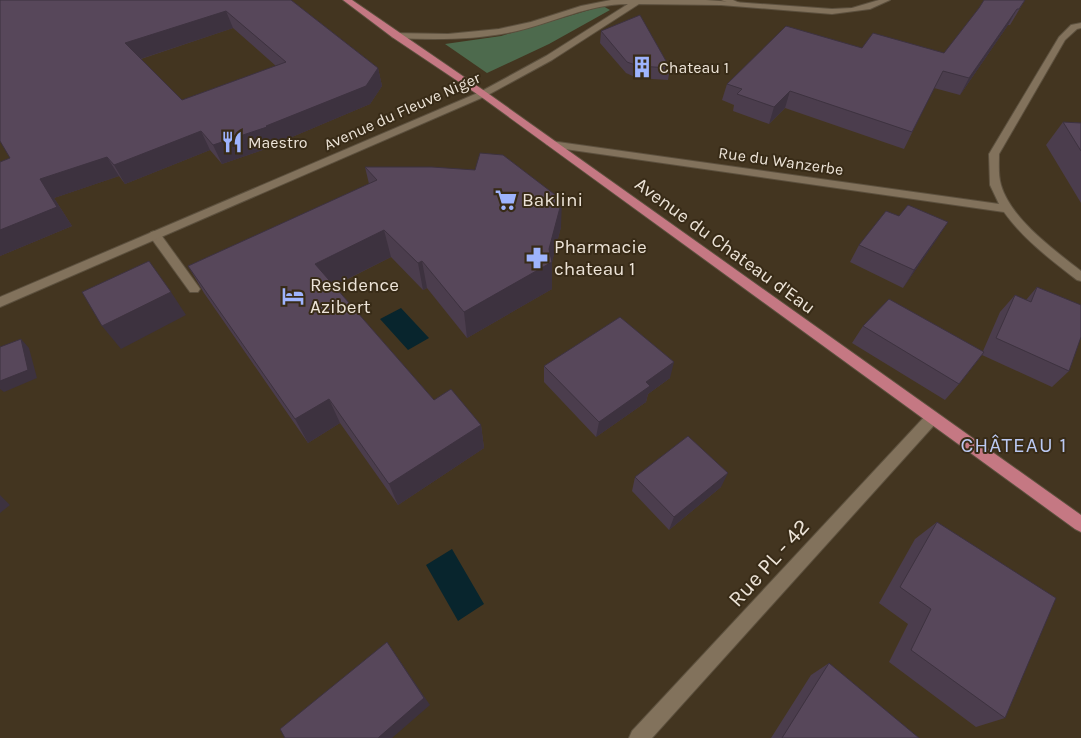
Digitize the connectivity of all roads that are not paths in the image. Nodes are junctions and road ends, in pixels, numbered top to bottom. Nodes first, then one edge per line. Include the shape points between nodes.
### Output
1 (347, 0) edge
2 (725, 0) edge
3 (886, 0) edge
4 (638, 1) edge
5 (738, 4) junction
6 (1081, 25) edge
7 (395, 35) junction
8 (484, 94) junction
9 (551, 144) junction
10 (1007, 209) junction
11 (155, 235) junction
12 (1081, 276) edge
13 (194, 288) edge
14 (0, 302) edge
15 (932, 418) junction
16 (1081, 524) edge
17 (639, 738) edge

1 - 7 main road, Avenue du Chateau d'Eau
2 - 5 street
3 - 5 street via 852,10 804,11
4 - 5 street
4 - 7 street via 581,7 533,24 475,35 450,38
4 - 8 street, Avenue du Fleuve Niger via 549,58
6 - 10 street via 1074,27 1062,39 994,154 997,190
7 - 8 main road, Avenue du Chateau d'Eau
8 - 9 main road, Avenue du Chateau d'Eau
8 - 11 street, Avenue du Fleuve Niger
9 - 10 street, Rue du Wanzerbe
9 - 15 main road, Avenue du Chateau d'Eau
10 - 12 street via 1052,255
11 - 13 lane
11 - 14 street, Avenue du Fleuve Niger
15 - 16 main road, Avenue du Chateau d'Eau
15 - 17 street, Rue PL - 42

